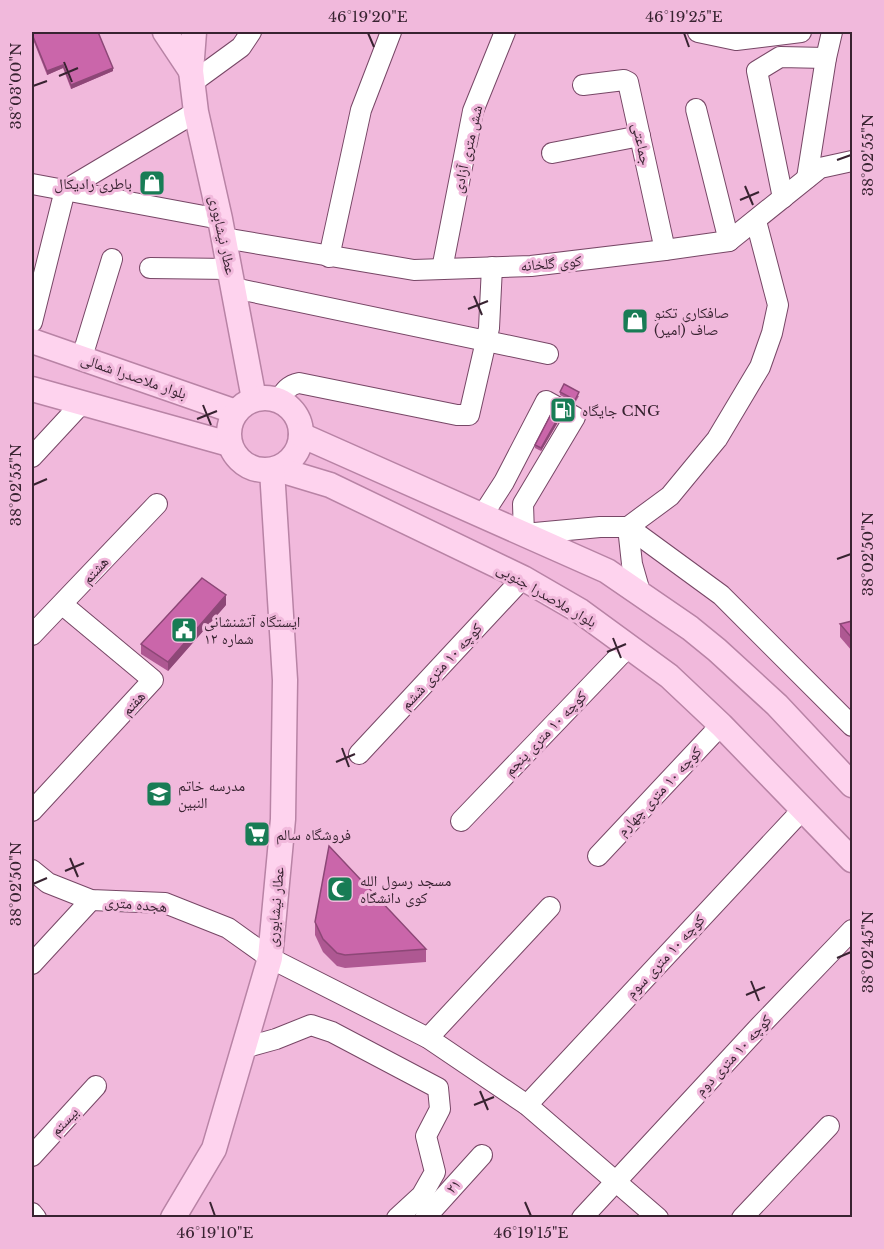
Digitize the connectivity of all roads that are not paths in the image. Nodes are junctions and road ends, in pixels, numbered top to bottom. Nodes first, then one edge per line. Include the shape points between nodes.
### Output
1 (165, 32) edge
2 (194, 32) edge
3 (210, 32) edge
4 (251, 32) edge
5 (391, 32) edge
6 (505, 32) edge
7 (698, 32) edge
8 (801, 32) edge
9 (807, 32) edge
10 (832, 33) edge
11 (826, 58) junction
12 (192, 76) junction
13 (583, 85) dead end
14 (696, 109) dead end
15 (196, 112) junction
16 (640, 136) junction
17 (552, 153) dead end
18 (852, 161) edge
19 (807, 178) junction
20 (32, 184) edge
21 (65, 190) junction
22 (783, 198) junction
23 (756, 221) junction
24 (222, 229) junction
25 (729, 241) junction
26 (665, 250) junction
27 (329, 257) junction
28 (112, 259) dead end
29 (492, 267) junction
30 (150, 268) dead end
31 (442, 269) junction
32 (232, 278) junction
33 (32, 322) edge
34 (32, 341) edge
35 (486, 341) junction
36 (548, 354) dead end
37 (82, 357) junction
38 (32, 389) edge
39 (278, 401) junction
40 (83, 402) junction
41 (245, 406) junction
42 (301, 435) junction
43 (229, 444) junction
44 (32, 457) edge
45 (274, 469) junction
46 (157, 504) dead end
47 (482, 516) junction
48 (628, 526) junction
49 (524, 534) junction
50 (523, 578) junction
51 (640, 592) junction
52 (63, 605) junction
53 (32, 635) edge
54 (629, 646) junction
55 (721, 725) junction
56 (852, 726) edge
57 (359, 754) dead end
58 (852, 785) edge
59 (804, 808) junction
60 (32, 811) edge
61 (461, 821) dead end
62 (598, 856) dead end
63 (852, 860) edge
64 (32, 870) edge
65 (91, 900) junction
66 (550, 907) dead end
67 (852, 930) edge
68 (270, 958) junction
69 (32, 964) edge
70 (428, 1038) junction
71 (244, 1048) junction
72 (96, 1086) dead end
73 (527, 1105) junction
74 (828, 1126) dead end
75 (482, 1155) dead end
76 (32, 1156) edge
77 (615, 1181) junction
78 (32, 1212) edge
79 (36, 1218) edge
80 (173, 1218) edge
81 (397, 1218) edge
82 (425, 1218) edge
83 (582, 1218) edge
84 (658, 1218) edge
85 (742, 1218) edge

1 - 12 main road, عطار نیشابوری
2 - 12 main road, عطار نیشابوری
3 - 12 main road
4 - 12 street via 241,47
5 - 27 street via 361,110
6 - 31 street, شش متری آزادی via 473,111
7 - 8 street via 736,40
9 - 10 street
10 - 11 street
11 - 19 street
11 - 22 street via 780,57 757,71
12 - 15 main road, عطار نیشابوری
13 - 16 street, جماعتی via 628,82
14 - 25 street
15 - 21 street
15 - 24 main road, عطار نیشابوری
16 - 17 street
16 - 26 street, جماعتی
18 - 19 street, کوی گلخانه via 820,168
19 - 22 street, کوی گلخانه
20 - 21 street, کوی گلخانه
21 - 24 street, کوی گلخانه
21 - 33 street
22 - 23 street, کوی گلخانه
23 - 25 street, کوی گلخانه
23 - 48 street via 778,305 760,367 717,439 670,496
24 - 27 street, کوی گلخانه
24 - 32 main road, عطار نیشابوری
25 - 26 street, کوی گلخانه
26 - 29 street, کوی گلخانه
27 - 31 street, کوی گلخانه via 414,270
28 - 37 street
29 - 31 street, کوی گلخانه
29 - 35 street
30 - 32 street
32 - 35 street
32 - 41 main road, عطار نیشابوری
34 - 37 main road, بلوار ملاصدرا شمالی
35 - 36 street
35 - 39 street via 469,415 299,383 286,389
37 - 41 main road, بلوار ملاصدرا شمالی
38 - 40 main road
39 - 41 main road via 270,398
39 - 42 main road via 295,414
40 - 43 main road
40 - 44 street
41 - 43 main road via 229,427
42 - 45 main road via 293,457
42 - 47 main road
43 - 45 main road via 245,465 257,470
45 - 50 main road, بلوار ملاصدرا جنوبی via 330,485
45 - 68 main road, عطار نیشابوری via 285,680 283,819
46 - 52 street, هشتم
47 - 49 main road
47 - 49 street via 546,401 575,417 523,504
48 - 49 street
48 - 51 street
48 - 56 street via 721,595
49 - 51 main road via 607,571
50 - 54 main road, بلوار ملاصدرا جنوبی
50 - 57 street, کوچه ۱۰ متری ششم
51 - 58 main road via 717,650 777,705
52 - 53 street, هشتم
52 - 60 street, هفتم via 153,680
54 - 55 main road, بلوار ملاصدرا جنوبی via 669,676
54 - 61 street, کوچه ۱۰ متری پنجم
55 - 59 main road, بلوار ملاصدرا جنوبی
55 - 62 street, کوچه ۱۰ متری چهارم
59 - 63 main road, بلوار ملاصدرا جنوبی
59 - 73 street, کوچه ۱۰ متری سوم
64 - 65 street, هجده متری via 48,883
65 - 68 street, هجده متری via 165,903 228,928
65 - 69 street
66 - 70 street
67 - 77 street, کوچه ۱۰ متری دوم
68 - 70 street, هجده متری
68 - 71 main road, عطار نیشابوری
70 - 73 street, هجده متری
71 - 80 main road, عطار نیشابوری via 214,1149
71 - 81 street via 311,1024 438,1088 441,1109 426,1136 435,1173 422,1195
72 - 76 street, بیستم
73 - 77 street, هجده متری
74 - 85 street
75 - 82 street, ۲۱
77 - 83 street, کوچه ۱۰ متری دوم
77 - 84 street, هجده متری
78 - 79 street

